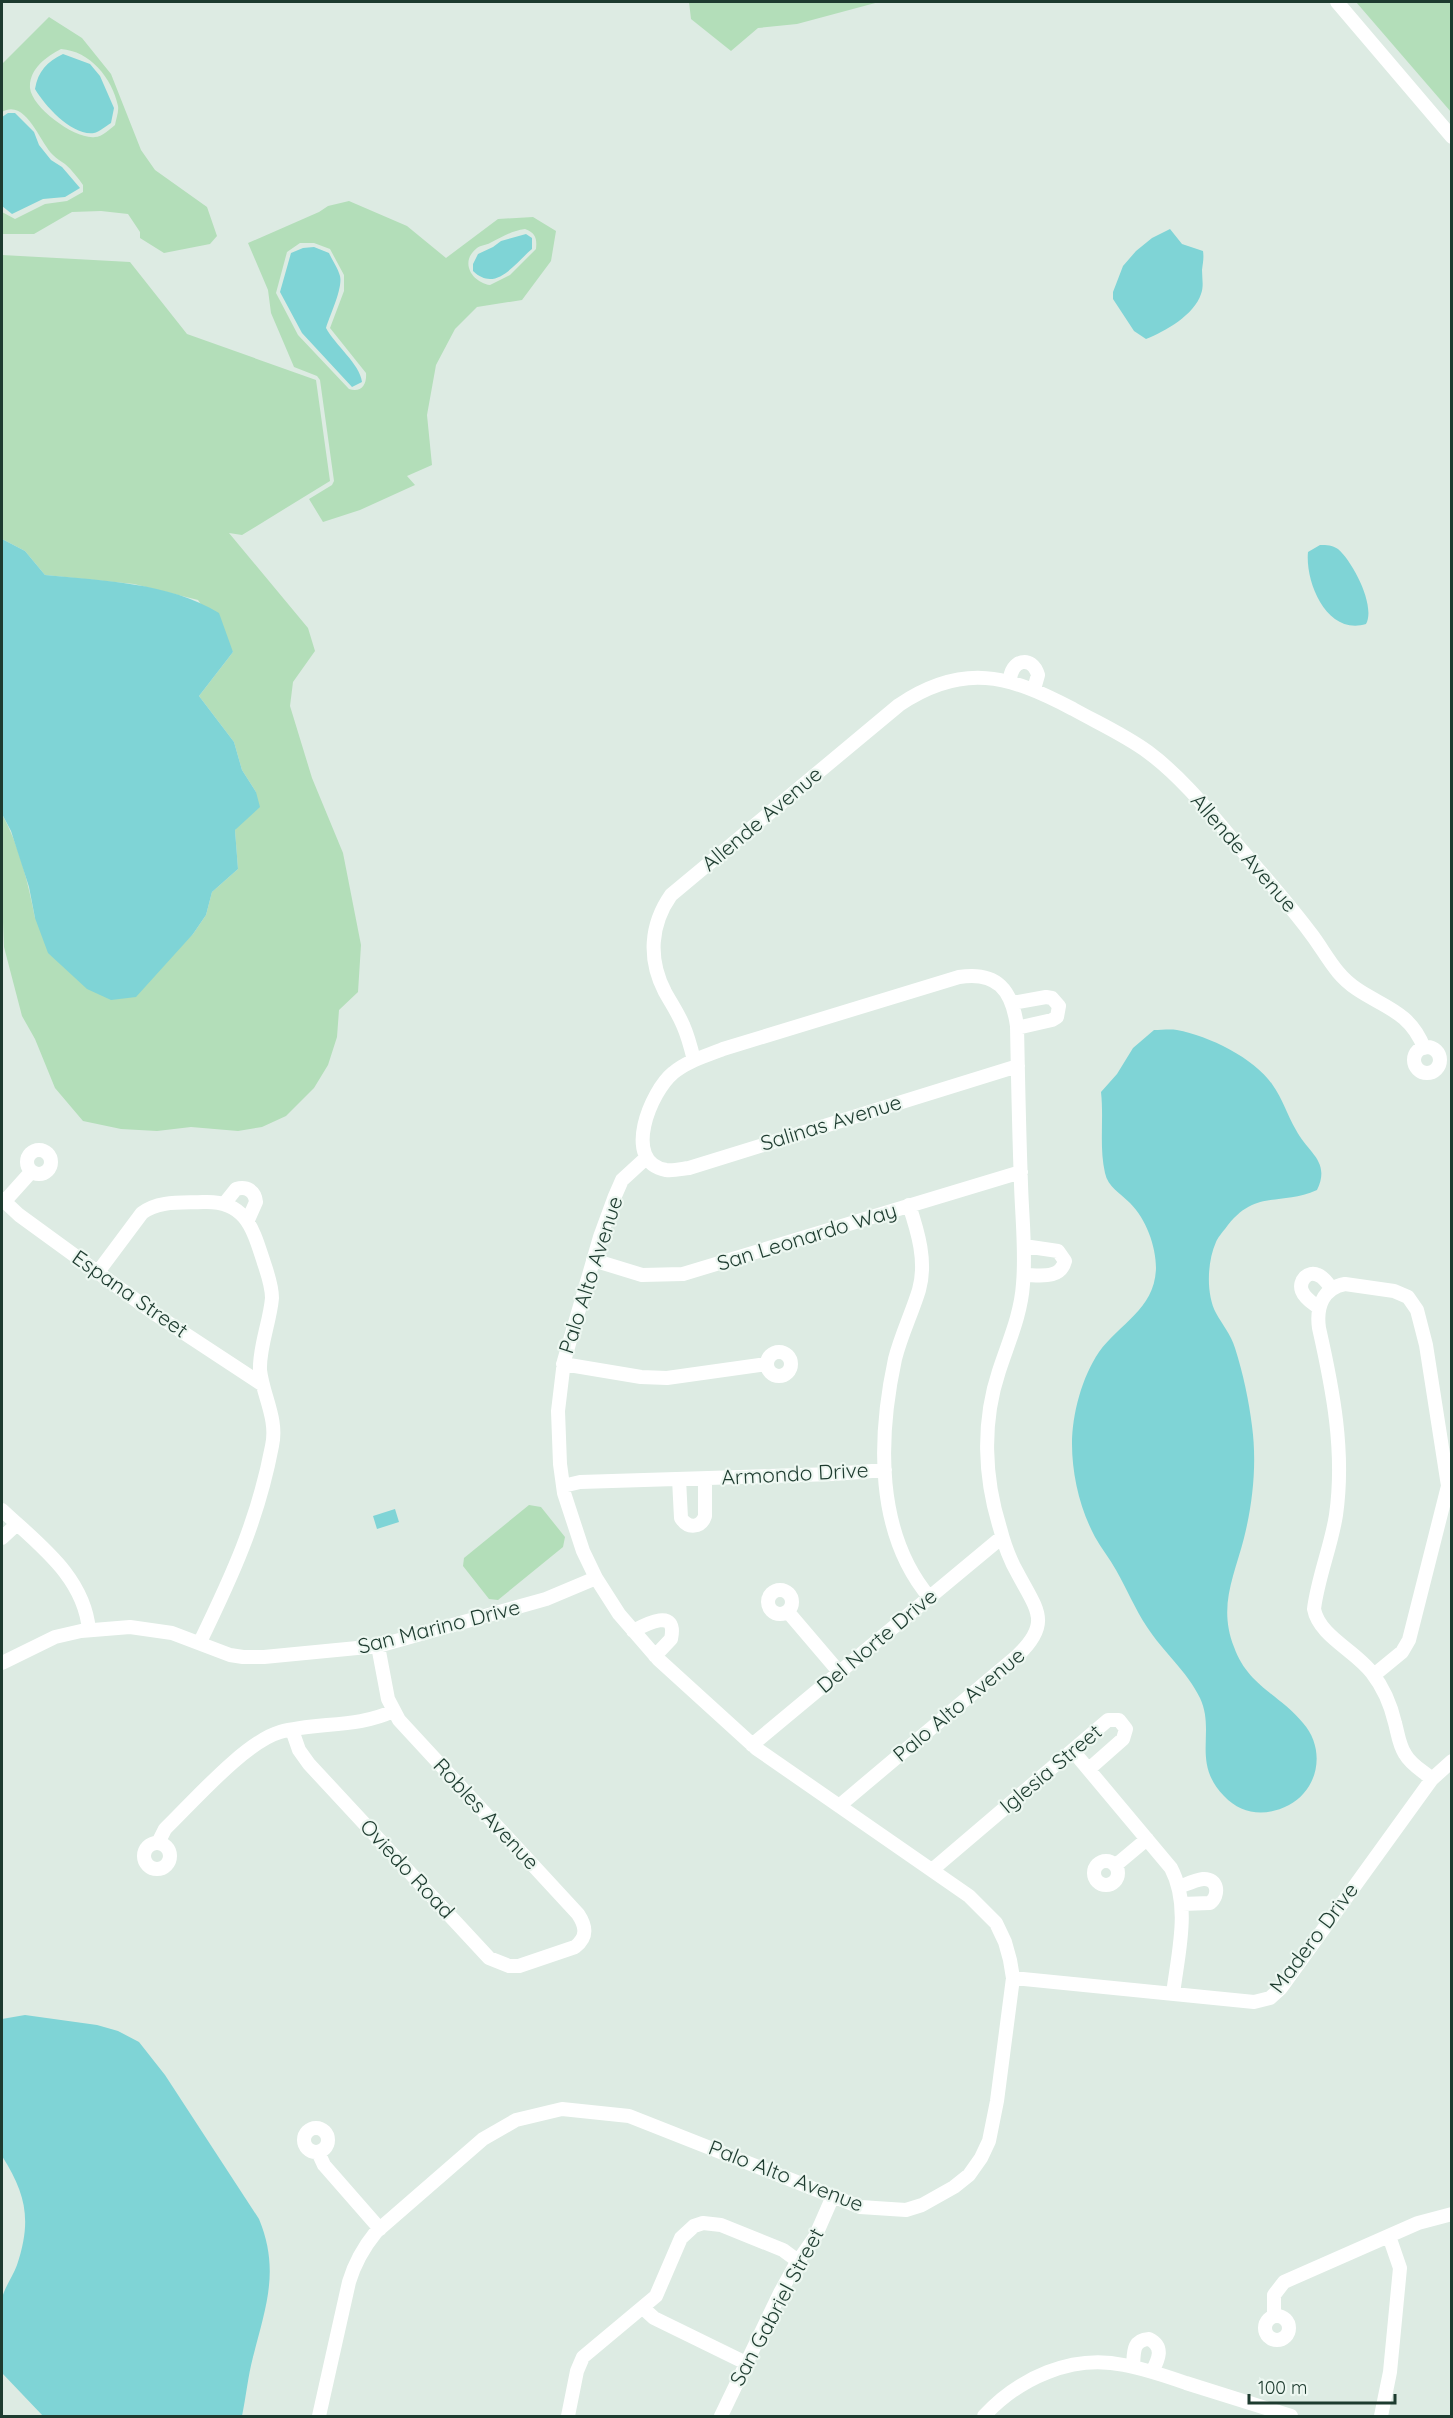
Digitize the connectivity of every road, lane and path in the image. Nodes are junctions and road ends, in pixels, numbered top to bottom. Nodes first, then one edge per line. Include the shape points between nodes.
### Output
1 (1337, 2) edge
2 (1452, 138) edge
3 (1010, 681) junction
4 (1034, 689) junction
5 (1012, 1003) junction
6 (1017, 1028) junction
7 (1424, 1048) dead end
8 (694, 1060) junction
9 (1018, 1066) junction
10 (646, 1158) junction
11 (31, 1172) dead end
12 (1020, 1172) junction
13 (3, 1200) edge
14 (224, 1204) junction
15 (909, 1205) junction
16 (248, 1220) junction
17 (1024, 1246) junction
18 (593, 1260) junction
19 (98, 1272) junction
20 (1024, 1275) junction
21 (1325, 1298) junction
22 (563, 1364) junction
23 (766, 1364) dead end
24 (263, 1385) junction
25 (885, 1470) junction
26 (679, 1479) junction
27 (705, 1479) junction
28 (563, 1486) junction
29 (2, 1510) edge
30 (16, 1524) junction
31 (1002, 1537) junction
32 (2, 1538) edge
33 (596, 1578) junction
34 (930, 1598) junction
35 (788, 1612) dead end
36 (89, 1630) junction
37 (633, 1631) junction
38 (200, 1642) junction
39 (378, 1647) junction
40 (655, 1656) junction
41 (2, 1663) edge
42 (840, 1673) junction
43 (1374, 1675) junction
44 (393, 1711) junction
45 (292, 1730) junction
46 (752, 1745) junction
47 (1073, 1751) junction
48 (1452, 1761) edge
49 (1089, 1769) junction
50 (1432, 1779) junction
51 (839, 1806) junction
52 (1147, 1839) junction
53 (158, 1843) dead end
54 (1116, 1865) dead end
55 (932, 1870) junction
56 (1179, 1887) junction
57 (1182, 1904) junction
58 (547, 1956) joint
59 (1013, 1978) junction
60 (1173, 1994) junction
61 (318, 2152) dead end
62 (833, 2196) junction
63 (1452, 2214) edge
64 (380, 2229) junction
65 (1389, 2236) junction
66 (798, 2262) junction
67 (643, 2308) junction
68 (1274, 2316) dead end
69 (747, 2363) junction
70 (1132, 2367) junction
71 (1152, 2372) junction
72 (320, 2416) edge
73 (567, 2416) edge
74 (721, 2416) edge
75 (984, 2416) edge
76 (1291, 2416) edge
77 (1381, 2416) edge

1 - 2 street
3 - 4 street, Allende Avenue
3 - 4 street via 1011,670 1026,662 1038,675
3 - 8 street, Allende Avenue via 962,679 916,693 671,895 655,930 654,964 683,1024
4 - 7 street, Allende Avenue via 1129,740 1166,767 1274,887 1344,980 1400,1013 1418,1032
5 - 6 street, Palo Alto Avenue
5 - 6 street via 1046,997 1059,1006 1052,1020
5 - 8 street via 1005,989 987,978 959,977
6 - 9 street, Palo Alto Avenue
8 - 10 street via 671,1074 652,1100 643,1145
9 - 10 street, Salinas Avenue via 689,1168 665,1170
9 - 12 street, Palo Alto Avenue
10 - 18 street, Palo Alto Avenue via 622,1180
11 - 13 street
12 - 15 street, San Leonardo Way
12 - 17 street, Palo Alto Avenue
13 - 19 street, Espana Street
14 - 16 street
14 - 16 street via 236,1189 248,1188 256,1202
14 - 19 street via 170,1203 149,1208
15 - 18 street, San Leonardo Way via 683,1274 642,1275
15 - 25 street via 920,1244 920,1280 900,1340 890,1389
16 - 24 street via 272,1289 260,1368
17 - 20 street, Palo Alto Avenue
17 - 20 street via 1058,1251 1065,1261 1055,1274
18 - 22 street, Palo Alto Avenue
19 - 24 street, Espana Street
20 - 31 street, Palo Alto Avenue via 1020,1306 988,1420 991,1495
21 - 21 street via 1319,1275 1305,1278 1301,1285 1303,1293
21 - 43 street via 1318,1328 1339,1439 1340,1468 1335,1520 1314,1610 1323,1628
21 - 43 street via 1345,1284 1394,1291 1407,1297 1418,1310 1448,1478 1443,1512 1409,1640 1402,1652
22 - 23 street via 667,1378
22 - 28 street, Palo Alto Avenue via 558,1411
24 - 38 street via 272,1417 273,1445 242,1553
25 - 27 street, Armondo Drive
25 - 34 street via 900,1550 910,1572
26 - 27 street, Armondo Drive
26 - 27 street, Armondo Drive via 681,1518 689,1526 699,1525 705,1516
26 - 28 street, Armondo Drive
28 - 33 street, Palo Alto Avenue via 580,1543
29 - 30 street
30 - 32 street
30 - 36 street via 70,1578 84,1605
31 - 34 street, Del Norte Drive
31 - 51 street, Palo Alto Avenue via 1037,1607 1040,1616 1036,1635 1017,1656
33 - 37 street, Palo Alto Avenue
33 - 39 street, San Marino Drive via 546,1599
34 - 42 street, Del Norte Drive
35 - 42 street
36 - 38 street, San Marino Drive via 151,1629
36 - 41 street, San Marino Drive via 55,1638
37 - 40 street, Palo Alto Avenue
37 - 40 street via 656,1619 667,1622 671,1639
38 - 39 street, San Marino Drive via 230,1656 247,1657
39 - 44 street, Robles Avenue
40 - 46 street, Palo Alto Avenue
42 - 46 street, Del Norte Drive
43 - 50 street via 1391,1709 1402,1750
44 - 45 street via 361,1721
44 - 58 street, Robles Avenue via 581,1919 586,1932 582,1942
45 - 53 street via 256,1743 165,1829
45 - 58 street, Oviedo Road via 309,1764 489,1958 519,1966
46 - 51 street, Palo Alto Avenue
47 - 49 street
47 - 49 street, Iglesia Street via 1108,1720 1124,1724 1123,1739
47 - 55 street, Iglesia Street
48 - 50 street, Madero Drive
49 - 52 street
50 - 60 street, Madero Drive via 1276,1994 1254,2002
51 - 55 street, Palo Alto Avenue
52 - 54 street
52 - 56 street via 1171,1868
55 - 59 street, Palo Alto Avenue via 969,1896 996,1923
56 - 57 street
56 - 57 street via 1205,1879 1217,1889 1210,1903
57 - 60 street
59 - 60 street, Madero Drive
59 - 62 street, Palo Alto Avenue via 990,2141 969,2175 940,2197 906,2210 876,2210
61 - 64 street via 324,2165
62 - 64 street, Palo Alto Avenue via 629,2116 561,2109 516,2120 483,2139
62 - 66 street, San Gabriel Street via 815,2237
63 - 65 street via 1429,2218
64 - 72 street, Palo Alto Avenue via 355,2261
65 - 68 street via 1284,2282 1274,2295
65 - 77 street via 1400,2268 1390,2372
66 - 67 street via 768,2243 721,2224 703,2223 681,2238 656,2296
66 - 69 street, San Gabriel Street
67 - 69 street via 654,2318
67 - 73 street via 583,2357
69 - 74 street, San Gabriel Street
70 - 71 street
70 - 71 street via 1138,2342 1149,2339 1160,2352
70 - 75 street via 1107,2362 1071,2364 1051,2370 1012,2391
71 - 76 street

